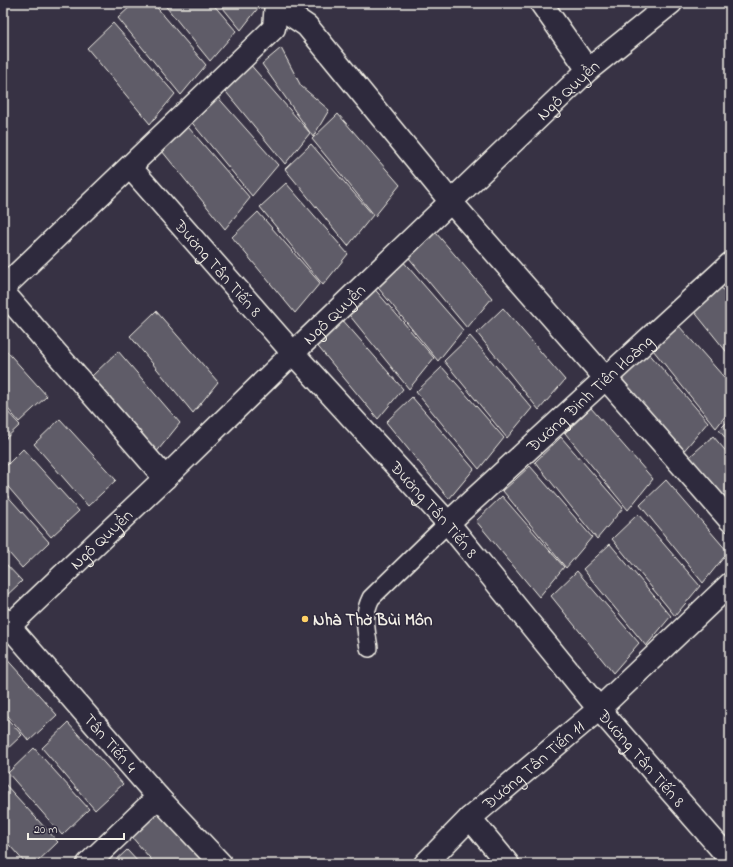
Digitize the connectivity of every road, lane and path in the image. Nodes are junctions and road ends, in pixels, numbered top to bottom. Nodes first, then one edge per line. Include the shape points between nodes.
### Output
1 (541, 3) edge
2 (671, 3) edge
3 (276, 4) edge
4 (588, 70) junction
5 (130, 167) junction
6 (451, 202) junction
7 (730, 264) edge
8 (3, 288) edge
9 (3, 292) edge
10 (293, 353) junction
11 (606, 378) junction
12 (165, 478) junction
13 (730, 520) edge
14 (448, 523) junction
15 (730, 584) edge
16 (5, 626) edge
17 (369, 648) dead end
18 (599, 709) junction
19 (158, 797) junction
20 (470, 818) junction
21 (730, 859) edge
22 (88, 864) edge
23 (221, 864) edge
24 (425, 864) edge
25 (508, 864) edge

1 - 4 street
2 - 4 street, Ngô Quyền
3 - 5 street via 274,28
3 - 6 street via 307,26
4 - 6 street, Ngô Quyền
5 - 8 street
5 - 10 street, Đường Tân Tiến 8
6 - 10 street, Ngô Quyền
6 - 11 street
7 - 11 street, Đường Đinh Tiên Hoàng
9 - 12 street
10 - 12 street, Ngô Quyền
10 - 14 street, Đường Tân Tiến 8
11 - 13 street
11 - 14 street, Đường Đinh Tiên Hoàng
12 - 16 street, Ngô Quyền
14 - 17 lane via 371,598 366,607 365,618
14 - 18 street, Đường Tân Tiến 8
15 - 18 street, Đường Tân Tiến 11
16 - 19 street, Tân Tiến 4
18 - 20 street, Đường Tân Tiến 11
18 - 21 street, Đường Tân Tiến 8
19 - 22 street
19 - 23 street, Tân Tiến 4
20 - 24 street, Đường Tân Tiến 11
20 - 25 street

